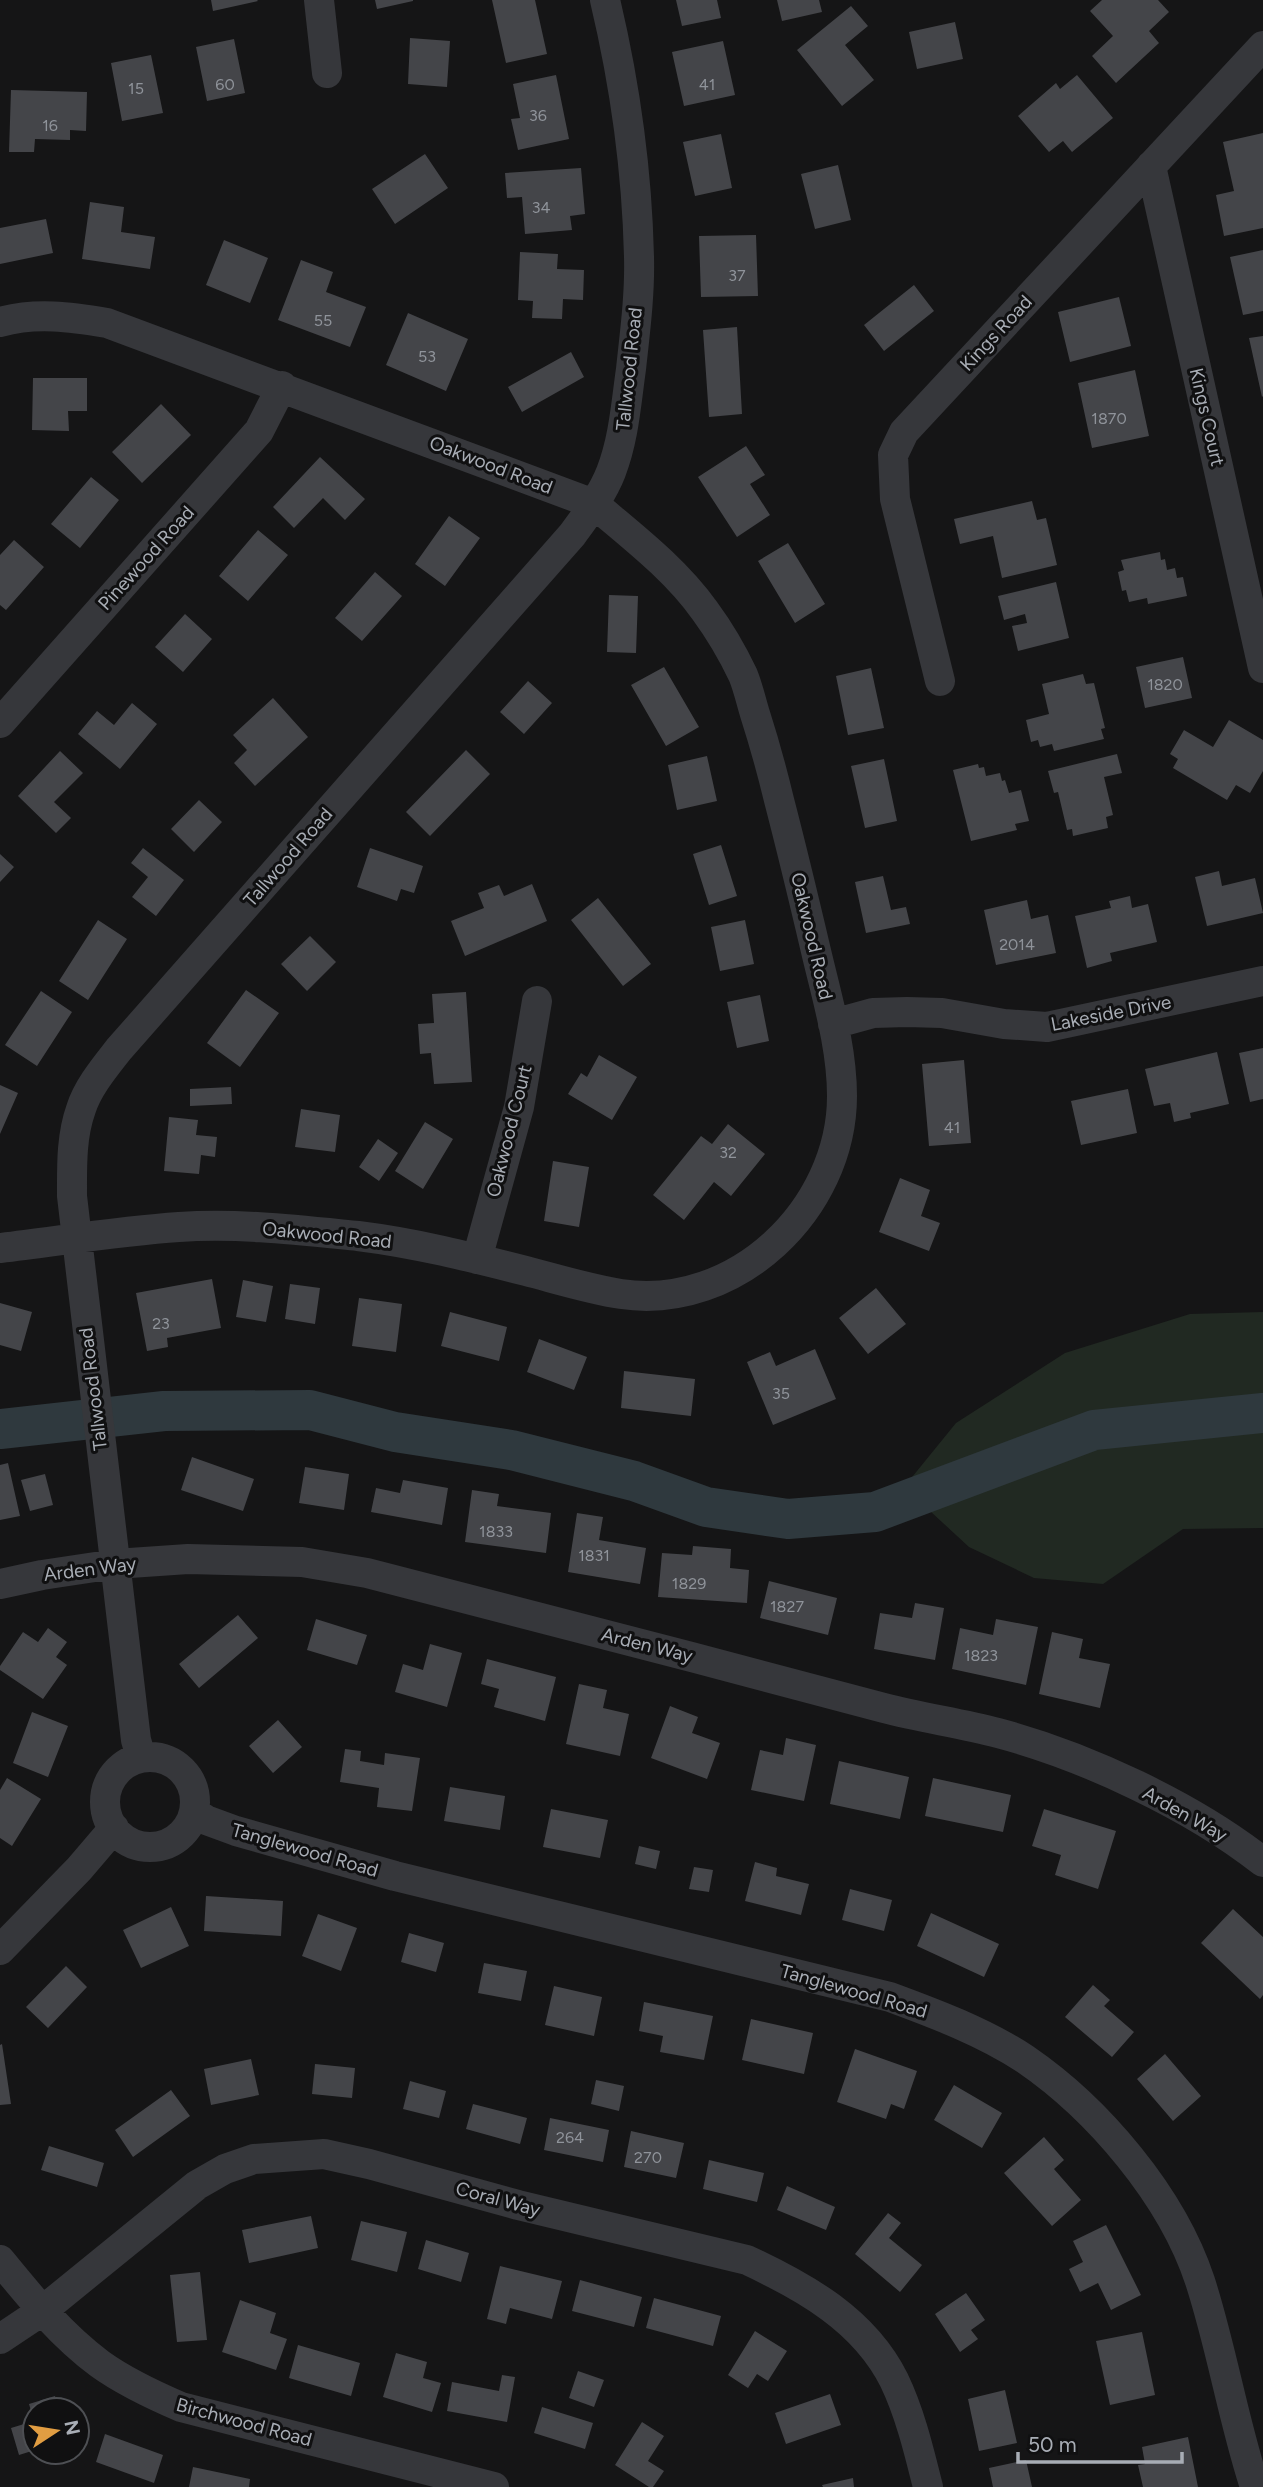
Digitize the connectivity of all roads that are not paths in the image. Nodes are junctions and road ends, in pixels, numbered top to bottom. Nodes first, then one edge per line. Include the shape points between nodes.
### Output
1 (319, 0) edge
2 (605, 0) edge
3 (1263, 46) edge
4 (327, 73) dead end
5 (1151, 166) junction
6 (0, 322) edge
7 (282, 386) junction
8 (594, 504) junction
9 (1263, 668) edge
10 (940, 681) dead end
11 (0, 723) edge
12 (1263, 981) edge
13 (537, 1001) dead end
14 (833, 1024) junction
15 (77, 1240) junction
16 (0, 1248) edge
17 (477, 1259) junction
18 (115, 1564) junction
19 (0, 1584) edge
20 (141, 1758) junction
21 (194, 1812) junction
22 (114, 1828) junction
23 (1263, 1862) edge
24 (0, 1950) edge
25 (0, 2260) edge
26 (42, 2311) junction
27 (0, 2339) edge
28 (494, 2487) edge
29 (928, 2487) edge
30 (1255, 2487) edge

1 - 4 street
2 - 8 street, Tallwood Road via 626,111 639,259 624,432 610,475
3 - 5 street, Kings Road
5 - 9 street, Kings Court
5 - 10 street, Kings Road via 904,432 893,455 895,499
6 - 7 street, Oakwood Road via 66,316 107,323
7 - 8 street, Oakwood Road
7 - 11 street, Pinewood Road via 259,430
8 - 14 street, Oakwood Road via 635,537 705,611 743,675 788,832
8 - 15 street, Tallwood Road via 572,535 97,1078 81,1108 72,1149
12 - 14 street, Lakeside Drive via 1047,1027 907,1012 873,1013
13 - 17 street, Oakwood Court via 519,1107
14 - 17 street, Oakwood Road via 842,1096 829,1163 816,1194 790,1229 736,1273 704,1287 660,1297 586,1287
15 - 16 street, Oakwood Road
15 - 17 street, Oakwood Road via 178,1227 273,1227 363,1237
15 - 18 street, Tallwood Road
18 - 19 street, Arden Way
18 - 20 street, Tallwood Road
18 - 23 street, Arden Way via 188,1559 302,1562 367,1573 998,1734 1120,1777
20 - 21 street via 163,1759 183,1771 195,1797
20 - 22 street via 115,1773 108,1787 107,1816
21 - 22 street via 179,1836 152,1847 124,1839
21 - 30 street, Tanglewood Road via 236,1831 396,1876 890,1997 960,2024 1023,2058 1089,2113 1139,2169 1165,2207 1200,2280
22 - 24 street
25 - 26 street, Birchwood Road
26 - 27 street, Coral Way
26 - 28 street, Birchwood Road via 102,2365 181,2407
26 - 29 street, Coral Way via 197,2185 225,2169 254,2159 324,2154 747,2260 780,2276 848,2320 874,2350 894,2379

